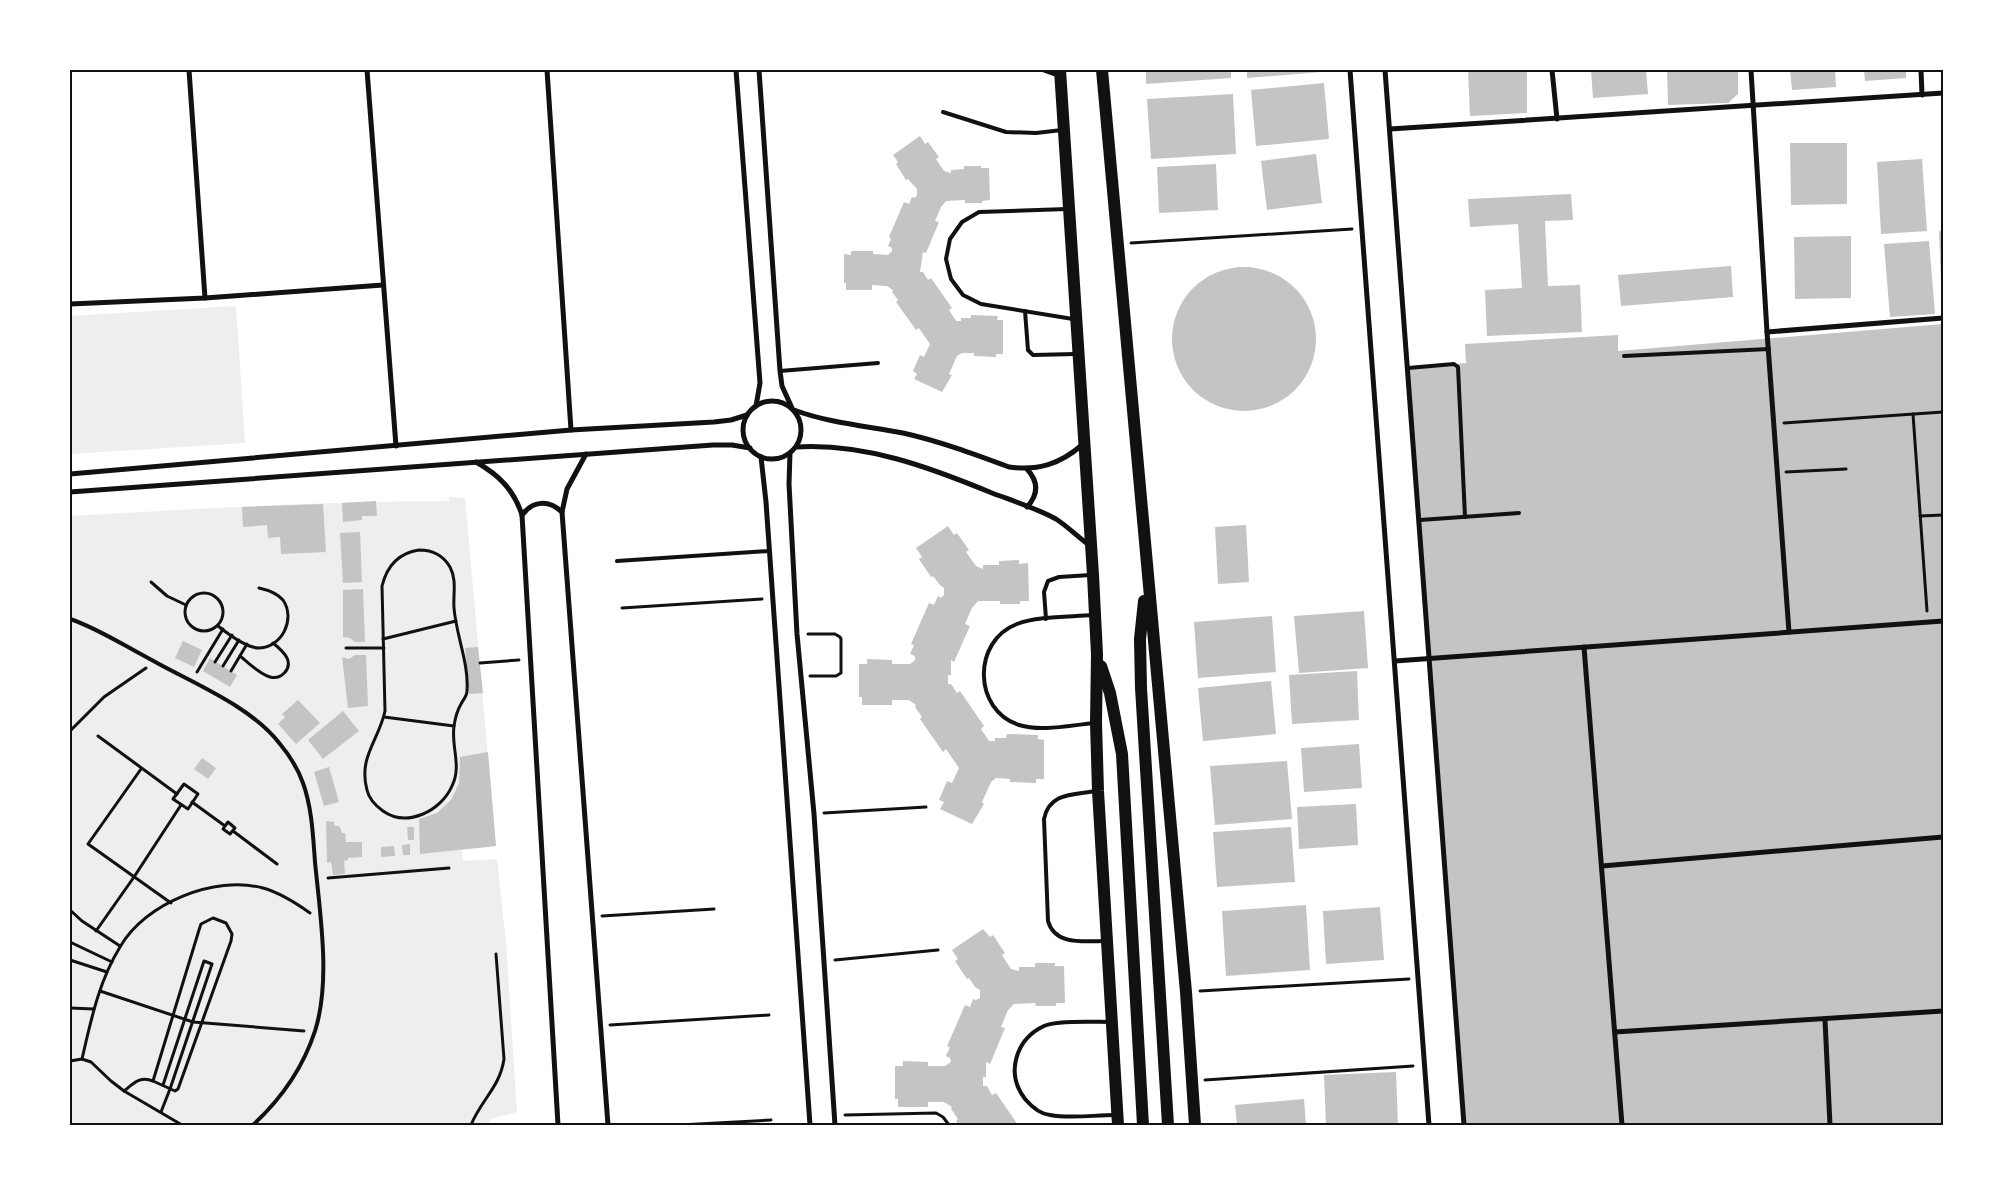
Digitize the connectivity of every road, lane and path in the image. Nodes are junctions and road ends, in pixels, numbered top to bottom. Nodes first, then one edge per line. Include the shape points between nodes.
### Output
1 (189, 70) edge
2 (366, 70) edge
3 (547, 70) edge
4 (736, 70) edge
5 (759, 70) edge
6 (1043, 70) edge
7 (1102, 70) edge
8 (1350, 70) edge
9 (1385, 70) edge
10 (1552, 70) edge
11 (1751, 70) edge
12 (1921, 70) edge
13 (1060, 73) edge
14 (1943, 93) edge
15 (1922, 95) junction
16 (1754, 106) junction
17 (943, 112) dead end
18 (1556, 119) junction
19 (1390, 129) junction
20 (1064, 130) junction
21 (1069, 209) junction
22 (1363, 228) junction
23 (1116, 244) junction
24 (383, 285) junction
25 (205, 298) junction
26 (70, 304) edge
27 (1025, 311) junction
28 (1943, 318) edge
29 (1076, 319) junction
30 (1767, 332) junction
31 (1768, 349) junction
32 (1079, 354) junction
33 (1624, 356) dead end
34 (878, 363) dead end
35 (1408, 368) junction
36 (780, 370) junction
37 (756, 406) junction
38 (793, 409) junction
39 (1943, 412) edge
40 (1913, 414) junction
41 (747, 415) junction
42 (1774, 424) junction
43 (571, 430) junction
44 (1085, 443) junction
45 (396, 446) junction
46 (796, 447) junction
47 (750, 448) junction
48 (790, 453) junction
49 (586, 454) junction
50 (761, 457) junction
51 (476, 462) junction
52 (1027, 469) junction
53 (1846, 469) dead end
54 (1777, 473) junction
55 (70, 474) edge
56 (70, 492) edge
57 (1028, 507) junction
58 (562, 512) junction
59 (1519, 513) dead end
60 (522, 514) junction
61 (1943, 515) edge
62 (1920, 516) junction
63 (1465, 517) junction
64 (1420, 520) junction
65 (1091, 548) junction
66 (769, 551) junction
67 (616, 561) dead end
68 (1093, 575) junction
69 (1147, 576) junction
70 (151, 582) dead end
71 (259, 588) dead end
72 (773, 598) junction
73 (186, 605) junction
74 (622, 608) dead end
75 (1095, 615) junction
76 (70, 619) edge
77 (1046, 619) junction
78 (456, 621) junction
79 (1943, 621) edge
80 (1928, 622) junction
81 (218, 626) junction
82 (222, 629) junction
83 (1789, 632) junction
84 (797, 634) junction
85 (232, 635) junction
86 (383, 639) junction
87 (239, 640) junction
88 (273, 643) junction
89 (247, 644) junction
90 (1584, 647) junction
91 (346, 648) dead end
92 (384, 648) junction
93 (1097, 654) junction
94 (240, 656) junction
95 (1430, 658) junction
96 (531, 659) junction
97 (1395, 661) junction
98 (155, 662) junction
99 (215, 662) dead end
100 (480, 663) dead end
101 (223, 666) dead end
102 (231, 671) dead end
103 (801, 676) junction
104 (192, 682) junction
105 (384, 717) junction
106 (1096, 723) junction
107 (454, 726) junction
108 (70, 731) edge
109 (98, 736) dead end
110 (141, 769) junction
111 (1098, 791) junction
112 (177, 794) junction
113 (192, 802) junction
114 (182, 805) junction
115 (926, 807) dead end
116 (814, 814) junction
117 (1943, 837) edge
118 (277, 864) dead end
119 (1602, 866) junction
120 (449, 868) dead end
121 (134, 877) junction
122 (317, 879) junction
123 (171, 903) junction
124 (714, 909) dead end
125 (70, 910) edge
126 (594, 917) junction
127 (321, 920) junction
128 (96, 931) junction
129 (70, 942) edge
130 (1107, 942) junction
131 (120, 946) junction
132 (938, 950) dead end
133 (496, 954) dead end
134 (70, 960) edge
135 (112, 962) junction
136 (825, 962) junction
137 (107, 972) junction
138 (1419, 978) junction
139 (100, 991) junction
140 (1186, 992) junction
141 (70, 1008) edge
142 (94, 1009) junction
143 (1943, 1011) edge
144 (769, 1015) dead end
145 (173, 1017) junction
146 (184, 1020) junction
147 (1825, 1020) junction
148 (193, 1022) junction
149 (1112, 1022) junction
150 (201, 1024) junction
151 (602, 1025) junction
152 (315, 1032) junction
153 (1615, 1032) junction
154 (82, 1059) junction
155 (70, 1061) edge
156 (1425, 1065) junction
157 (153, 1081) junction
158 (1192, 1081) junction
159 (163, 1086) junction
160 (170, 1089) junction
161 (124, 1091) junction
162 (161, 1112) junction
163 (835, 1116) junction
164 (771, 1120) dead end
165 (1117, 1120) edge
166 (182, 1125) edge
167 (253, 1125) edge
168 (471, 1125) edge
169 (558, 1125) edge
170 (608, 1125) edge
171 (679, 1125) edge
172 (810, 1125) edge
173 (835, 1125) edge
174 (949, 1125) edge
175 (1143, 1125) edge
176 (1168, 1125) edge
177 (1195, 1125) edge
178 (1429, 1125) edge
179 (1464, 1125) edge
180 (1622, 1125) edge
181 (1830, 1125) edge

1 - 25 street
2 - 24 street
3 - 43 street
4 - 37 street via 760,383
5 - 36 street
6 - 13 lane
7 - 23 main road
8 - 22 street
9 - 19 street
10 - 18 street
11 - 16 street
12 - 15 street
13 - 20 main road
14 - 15 street
15 - 16 street
16 - 18 street
16 - 30 street
17 - 20 lane via 1006,132
18 - 19 street
19 - 35 street
20 - 21 main road
21 - 27 lane via 979,212 962,222 950,239 946,259 950,279 963,295 981,304
21 - 29 main road
22 - 23 path
22 - 97 street
23 - 69 main road
24 - 25 street
24 - 45 street
25 - 26 street
27 - 29 lane
27 - 32 lane via 1030,353
28 - 30 street
29 - 32 main road
30 - 31 street
31 - 33 lane
31 - 42 street
32 - 44 main road
34 - 36 lane
35 - 63 lane via 1454,364 1458,367
35 - 64 street
36 - 38 street via 785,393
37 - 38 street via 774,400
37 - 41 street
38 - 46 street via 802,429
38 - 52 street via 834,422 905,434 1008,467
39 - 40 path
40 - 42 path
40 - 62 path
41 - 43 street via 722,422
41 - 47 street via 743,426 744,438
42 - 54 street
43 - 45 street
44 - 52 street via 1060,461
44 - 65 main road
45 - 55 street
46 - 48 street
46 - 57 street via 835,448 899,458
47 - 49 street via 722,444
47 - 50 street
48 - 50 street via 781,458
48 - 84 street
49 - 51 street
49 - 58 street via 566,489
50 - 66 street
51 - 56 street
51 - 60 street via 505,483
52 - 57 street via 1036,485 1035,497
53 - 54 path
54 - 83 street
57 - 65 street via 1056,519
58 - 60 street via 549,503 541,503 527,508
58 - 126 street
59 - 63 lane
60 - 96 street
61 - 62 path
62 - 80 path
63 - 64 lane
64 - 95 street
65 - 68 main road
66 - 67 lane
66 - 72 street
68 - 75 main road
68 - 77 lane via 1059,577 1048,581 1044,592
69 - 140 main road
69 - 176 main road via 1140,661
70 - 73 path via 167,596
71 - 88 path via 282,599 288,615 285,631
72 - 74 path
72 - 172 street
73 - 81 path via 186,618 194,628 206,631
73 - 81 path via 194,595 212,594 223,608 224,614
75 - 77 lane
75 - 93 main road
76 - 98 lane
77 - 106 lane via 1016,624 998,636 986,654 983,675 987,696 1000,713 1018,724 1039,727
78 - 86 path
78 - 86 path via 454,578 447,562 432,551 411,551 395,559 384,575 381,594
78 - 107 path via 467,694
79 - 80 street
80 - 83 street
81 - 82 path
82 - 85 path
82 - 104 path
83 - 90 street
84 - 103 street
84 - 103 path via 835,634 841,639 842,671 838,675
85 - 87 path
85 - 99 path
86 - 92 path
87 - 89 path
87 - 101 path
88 - 89 path via 256,648
88 - 94 path via 288,659 284,674 277,677 261,672
89 - 94 path
90 - 95 street
90 - 119 street
91 - 92 path
92 - 105 path
93 - 106 main road
93 - 175 main road via 1110,693 1122,754
94 - 102 path
95 - 97 street
95 - 179 street
96 - 100 path
96 - 169 street
97 - 138 street
98 - 104 lane
98 - 108 path via 104,697
103 - 116 street
104 - 122 lane via 254,719 289,756 307,798
105 - 107 path
105 - 107 path via 370,746 365,780 367,792 378,808 395,817 422,814 447,795 457,767
106 - 111 main road
109 - 110 path
110 - 112 path
110 - 121 path via 88,844
111 - 130 main road
111 - 130 lane via 1057,798 1046,809 1048,921 1050,929 1063,940
112 - 113 path via 184,784 198,794
112 - 114 path via 173,799
113 - 114 path via 188,809
113 - 118 path via 225,826 228,822 235,828 233,831
114 - 121 path
115 - 116 path
116 - 136 street
117 - 119 street
119 - 153 street
120 - 122 path
121 - 123 path
121 - 128 path
122 - 127 lane
123 - 127 path via 211,887 237,884 263,888 289,899
123 - 131 path via 142,920
124 - 126 path
125 - 128 path
126 - 151 street
127 - 152 lane via 322,974
128 - 131 path
129 - 135 path
130 - 149 main road
131 - 135 path
132 - 136 path
133 - 168 path via 504,1059 496,1086
134 - 137 path
135 - 137 path
136 - 163 street
137 - 139 path
138 - 140 path
138 - 156 street
139 - 142 path
139 - 145 path
140 - 158 main road
141 - 142 path
142 - 154 path
143 - 147 street
144 - 151 path
145 - 146 path
145 - 150 path via 201,924 213,918 219,919 226,923 232,934
145 - 157 path
146 - 148 path
146 - 148 path via 204,961 212,964
146 - 159 path
147 - 153 street
147 - 181 street
148 - 150 path
148 - 160 path
149 - 165 main road
149 - 165 lane via 1046,1024 1029,1035 1018,1051 1014,1071 1018,1090 1031,1106 1048,1115
150 - 152 path
150 - 160 path via 178,1089
151 - 170 street
152 - 167 lane via 293,1078
153 - 180 street
154 - 155 path
154 - 161 path via 92,1062
156 - 158 path
156 - 178 street
157 - 159 path
157 - 161 path via 137,1080
158 - 177 main road
159 - 160 path
160 - 162 path
161 - 162 path
162 - 166 path
163 - 173 street
163 - 174 path via 936,1113
164 - 171 path

